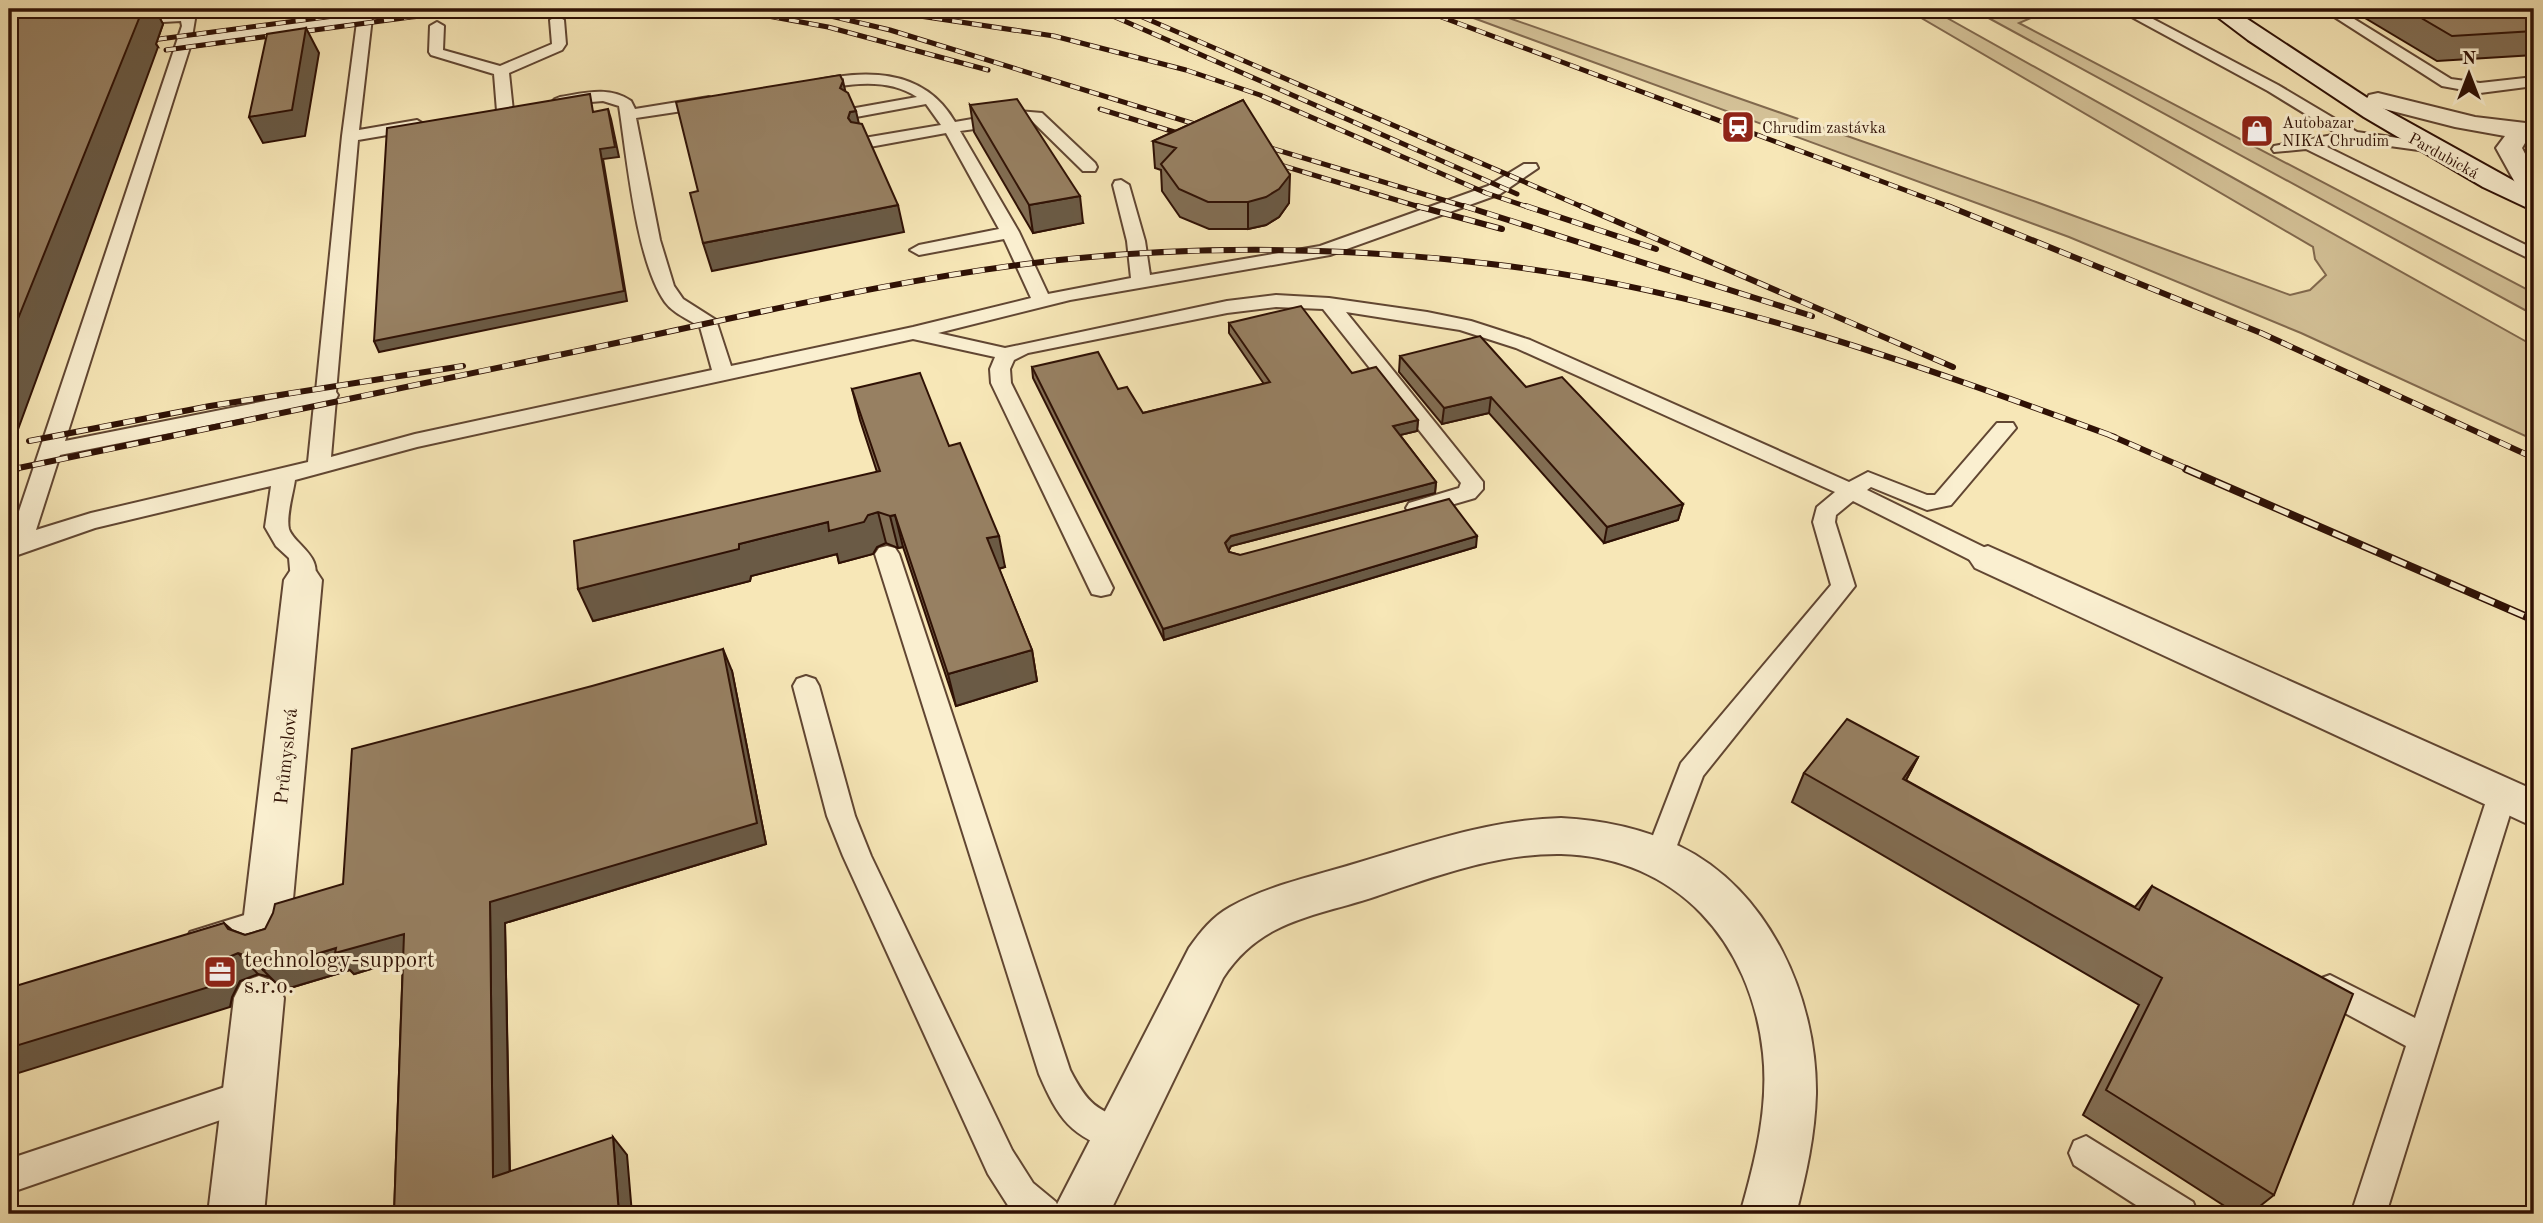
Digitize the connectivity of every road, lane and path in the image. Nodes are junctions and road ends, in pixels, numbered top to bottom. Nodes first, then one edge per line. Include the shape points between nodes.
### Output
1 (120, 9) edge
2 (2124, 9) edge
3 (2218, 9) edge
4 (2245, 9) edge
5 (2329, 9) edge
6 (188, 13) edge
7 (365, 13) edge
8 (557, 20) dead end
9 (437, 26) dead end
10 (184, 43) junction
11 (501, 71) junction
12 (2534, 82) edge
13 (792, 89) edge
14 (931, 99) junction
15 (724, 100) edge
16 (2378, 100) junction
17 (541, 105) edge
18 (504, 111) edge
19 (856, 112) edge
20 (628, 115) junction
21 (428, 123) edge
22 (951, 128) junction
23 (2520, 133) edge
24 (350, 136) junction
25 (2353, 136) junction
26 (864, 143) edge
27 (2308, 144) junction
28 (2439, 144) junction
29 (2280, 149) dead end
30 (1089, 167) dead end
31 (1530, 168) dead end
32 (1121, 185) dead end
33 (2531, 189) edge
34 (1010, 232) junction
35 (919, 250) dead end
36 (2534, 256) edge
37 (1141, 281) junction
38 (1041, 300) junction
39 (1329, 304) junction
40 (913, 333) junction
41 (1006, 355) junction
42 (723, 374) junction
43 (328, 395) junction
44 (2005, 428) dead end
45 (51, 450) junction
46 (319, 467) junction
47 (284, 476) junction
48 (1851, 491) junction
49 (1394, 514) edge
50 (14, 548) edge
51 (887, 554) dead end
52 (1988, 559) joint
53 (303, 579) joint
54 (1101, 588) dead end
55 (806, 686) dead end
56 (2518, 802) edge
57 (1659, 856) junction
58 (267, 927) joint
59 (177, 948) edge
60 (2330, 989) edge
61 (260, 998) dead end
62 (2424, 1039) junction
63 (249, 1095) junction
64 (1119, 1135) junction
65 (2087, 1153) dead end
66 (9, 1176) edge
67 (236, 1214) edge
68 (1044, 1214) edge
69 (1080, 1214) edge
70 (1768, 1214) edge
71 (2181, 1214) edge
72 (2368, 1214) edge

1 - 6 lane via 113,22
2 - 25 lane
3 - 28 street, Pardubická via 2355,104
4 - 16 street, Pardubická
5 - 12 lane via 2447,83 2480,88
6 - 10 lane
7 - 10 lane
7 - 24 lane
8 - 11 lane via 557,47
9 - 11 lane via 436,52
10 - 45 lane
11 - 18 lane
13 - 14 lane via 882,79 912,86
14 - 19 lane
14 - 22 lane
15 - 20 lane
16 - 23 street
16 - 28 street, Pardubická
17 - 20 lane via 609,97 624,102
20 - 42 lane via 651,239 667,292 709,324
21 - 24 lane
22 - 26 lane
22 - 30 lane via 1036,116
22 - 34 lane
23 - 28 street via 2476,146
23 - 33 street via 2510,148
24 - 43 lane
25 - 27 lane
25 - 28 lane
27 - 29 lane
27 - 36 lane
28 - 33 street, Pardubická
31 - 37 lane via 1494,190 1324,251
32 - 37 lane
34 - 35 lane
34 - 38 lane
37 - 38 lane
38 - 40 lane
39 - 41 lane via 1259,302
39 - 48 lane via 1493,333
39 - 49 lane via 1472,482 1472,489 1458,497
40 - 41 lane
40 - 42 lane
41 - 54 lane via 999,368 1001,383
42 - 46 lane via 415,441
43 - 45 lane
43 - 46 lane
44 - 48 lane via 1936,504 1878,480 1868,479
45 - 50 lane
46 - 47 lane
47 - 50 lane via 91,521
47 - 53 lane via 277,527 279,536 300,552
48 - 52 lane
48 - 57 lane via 1825,512 1824,522 1843,586 1691,771
51 - 64 lane via 1055,1074 1082,1119
52 - 56 street
53 - 58 street, Průmyslová
55 - 68 lane via 842,816 858,856 1000,1162 1021,1195
56 - 62 lane
57 - 64 street via 1587,837 1501,843 1426,860 1252,918 1220,942 1206,963
57 - 70 street via 1689,873 1738,923 1760,954 1780,1004 1790,1078 1789,1124 1781,1174
58 - 59 lane
60 - 62 lane
61 - 63 street
62 - 72 lane
63 - 66 lane
63 - 67 street
64 - 69 street
65 - 71 lane

